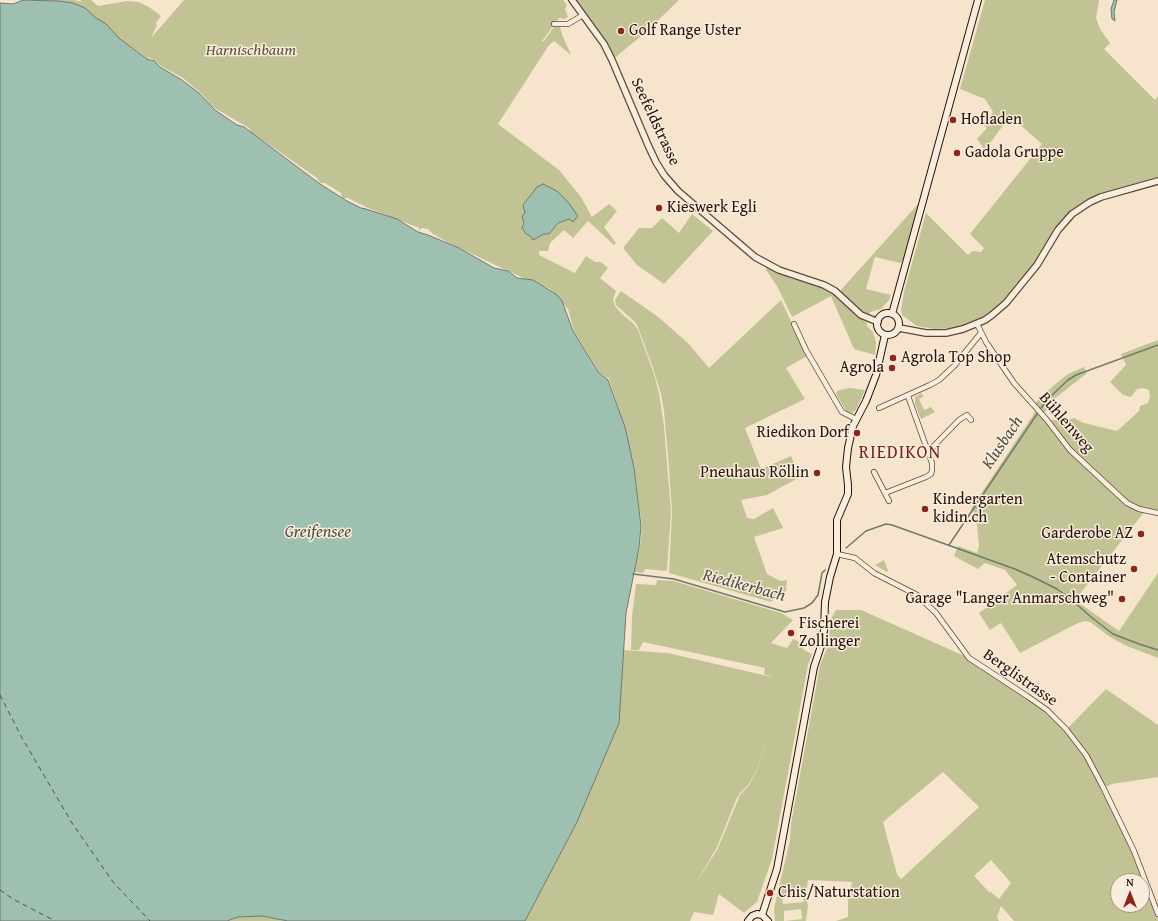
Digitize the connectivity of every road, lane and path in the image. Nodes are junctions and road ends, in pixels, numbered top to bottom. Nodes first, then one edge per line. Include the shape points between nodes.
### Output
1 (572, 0) edge
2 (978, 0) edge
3 (583, 15) junction
4 (554, 24) dead end
5 (1158, 181) edge
6 (892, 314) junction
7 (878, 322) junction
8 (794, 324) dead end
9 (977, 324) junction
10 (899, 328) junction
11 (981, 333) junction
12 (885, 335) junction
13 (908, 396) junction
14 (879, 408) dead end
15 (856, 419) junction
16 (971, 420) dead end
17 (928, 452) junction
18 (874, 472) dead end
19 (885, 493) junction
20 (889, 500) dead end
21 (1158, 513) edge
22 (837, 554) junction
23 (1158, 914) edge
24 (762, 915) junction
25 (748, 921) edge
26 (768, 921) edge

1 - 3 street, Seefeldstrasse
2 - 6 main road
3 - 4 street via 568,24
3 - 7 street, Seefeldstrasse via 612,60 656,162 678,191 755,257 779,270 824,285 861,315
5 - 9 street via 1101,197 1080,208 1064,222 1037,265 1006,303
6 - 7 main road via 882,316
6 - 10 main road via 897,318
7 - 12 main road via 880,331
8 - 15 street via 842,412
9 - 10 street via 934,334
9 - 11 street, Bühlenweg
10 - 12 main road via 895,333
11 - 13 street via 948,373 930,386
11 - 21 street, Bühlenweg via 1014,382 1076,456 1127,503 1139,509
12 - 15 main road via 876,376
13 - 14 street
13 - 17 street
15 - 22 main road via 847,452 848,490 838,520
16 - 17 street via 967,415 959,420
17 - 19 street via 932,466 931,474
18 - 19 street
19 - 20 street
22 - 23 street, Berglistrasse via 854,557 874,573 917,595 936,614 969,658 1047,710 1066,730 1092,764 1134,851
22 - 24 main road via 826,594 823,640 813,673 777,868
24 - 25 main road via 754,915
24 - 26 main road

